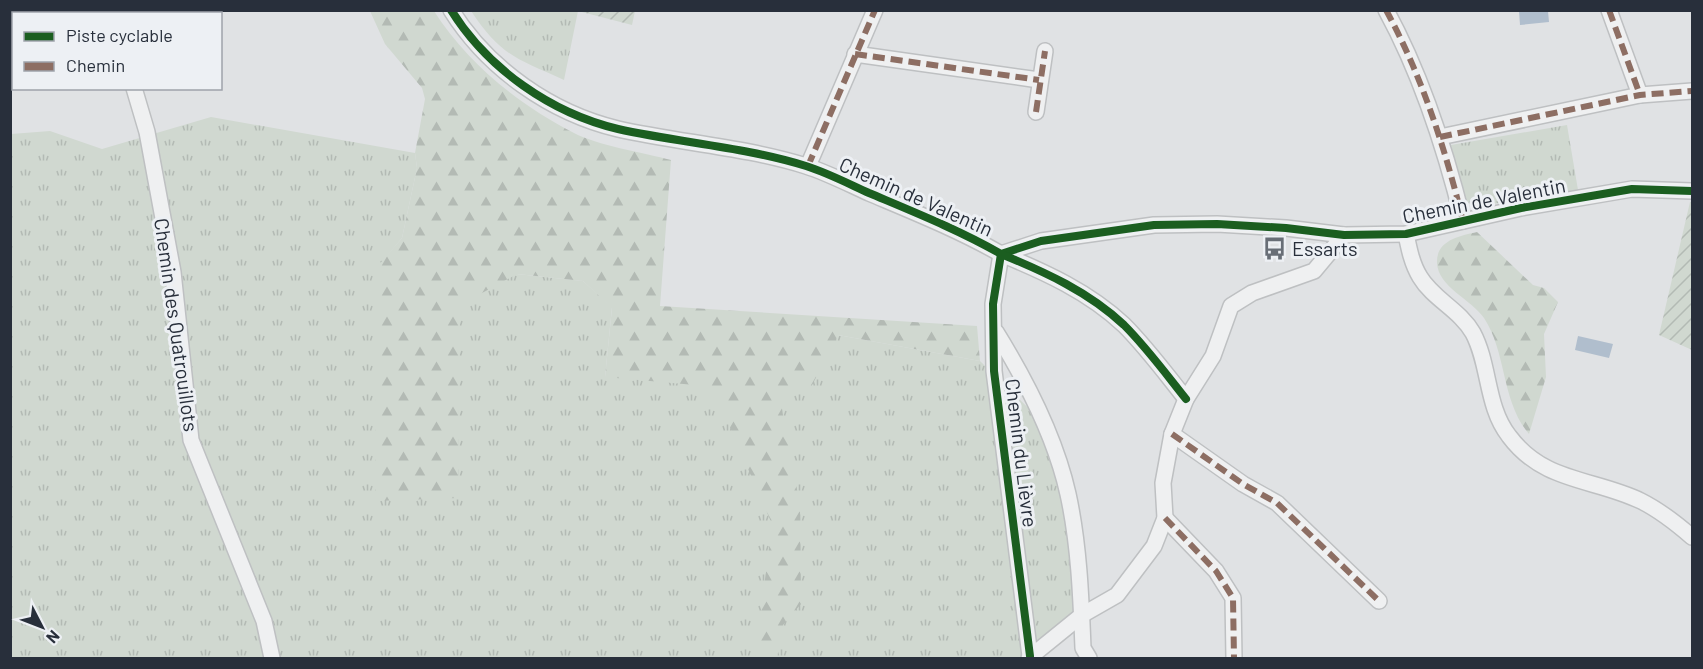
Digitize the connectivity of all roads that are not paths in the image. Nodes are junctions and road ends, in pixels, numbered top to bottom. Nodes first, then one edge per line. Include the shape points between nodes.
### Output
1 (452, 10) edge
2 (875, 10) edge
3 (1386, 10) edge
4 (1609, 10) edge
5 (1045, 51) dead end
6 (855, 54) junction
7 (1039, 80) junction
8 (135, 90) edge
9 (1692, 91) edge
10 (1640, 95) junction
11 (1036, 112) dead end
12 (1440, 137) junction
13 (808, 166) junction
14 (1692, 191) edge
15 (1463, 221) junction
16 (1406, 234) junction
17 (1344, 235) junction
18 (1001, 254) junction
19 (996, 332) junction
20 (1186, 399) junction
21 (1172, 434) junction
22 (1165, 518) junction
23 (1692, 537) edge
24 (1379, 601) dead end
25 (1082, 615) junction
26 (1030, 657) edge
27 (272, 658) edge
28 (1089, 658) edge
29 (1234, 658) edge

1 - 13 street, Chemin de Valentin via 464,31 508,76 555,105 617,128 739,149
2 - 6 street, Chemin de Valentin
3 - 12 street, Chemin de Valentin via 1404,43
4 - 10 street
5 - 7 street
6 - 7 street
6 - 13 street, Chemin de Valentin
7 - 11 street
8 - 27 street, Chemin des Quatrouillots via 147,132 173,272 191,440 264,621
9 - 10 street
10 - 12 street
12 - 15 street, Chemin de Valentin
13 - 18 street, Chemin de Valentin via 961,231
14 - 15 street, Chemin de Valentin via 1632,189
15 - 16 street, Chemin de Valentin
16 - 17 street, Chemin de Valentin
16 - 23 street via 1421,279 1473,333 1496,412 1523,454 1556,474 1640,500
17 - 18 street, Chemin de Valentin via 1217,224 1154,225 1041,241
17 - 20 street via 1314,271 1252,293 1231,306 1213,356
18 - 19 street, Chemin du Lièvre via 993,304
18 - 20 street via 1050,274 1095,302 1123,325
19 - 25 street, Chemin du Lièvre via 1040,409 1067,492
19 - 26 street, Chemin du Lièvre via 994,371
20 - 21 street
21 - 22 street via 1163,483
21 - 24 street via 1277,503
22 - 25 street via 1154,546 1128,583 1110,601
22 - 29 street via 1216,571 1233,598
25 - 26 street
25 - 28 street, Chemin du Lièvre via 1083,648

